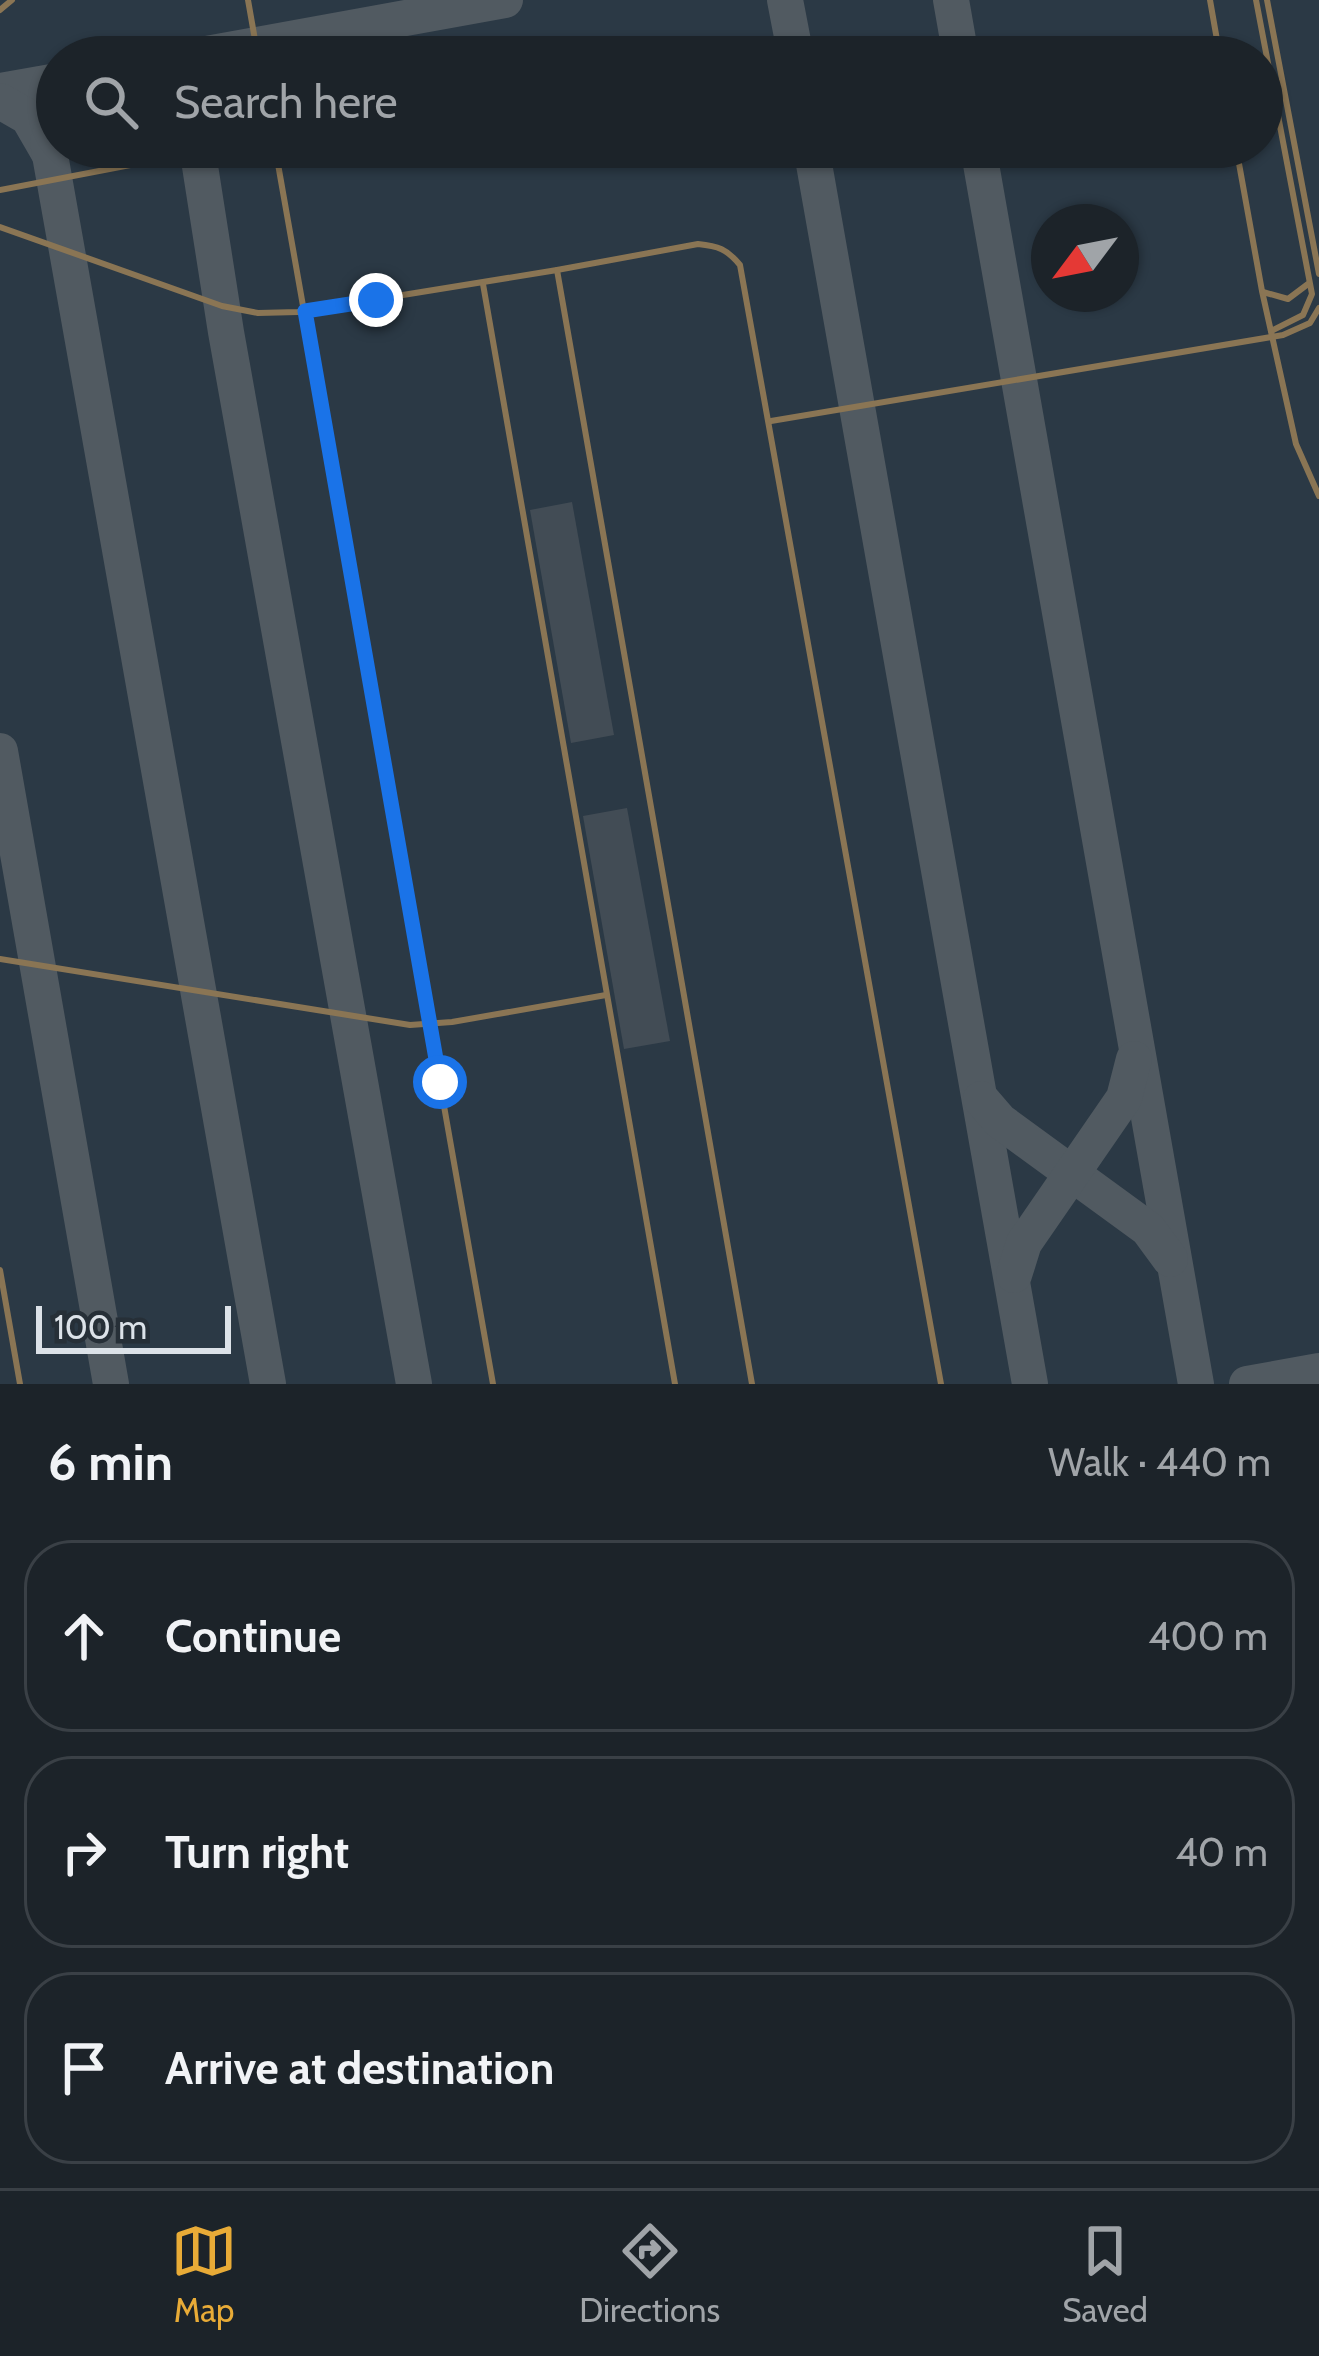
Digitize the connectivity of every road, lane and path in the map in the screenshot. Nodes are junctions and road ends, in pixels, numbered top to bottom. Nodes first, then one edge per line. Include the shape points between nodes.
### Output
1 (12, 0) edge
2 (248, 0) edge
3 (1210, 0) edge
4 (1256, 0) edge
5 (1267, 0) edge
6 (0, 10) edge
7 (254, 36) edge
8 (1216, 36) edge
9 (1263, 36) edge
10 (1274, 36) edge
11 (1283, 84) edge
12 (1283, 140) edge
13 (115, 168) edge
14 (278, 168) edge
15 (1240, 168) edge
16 (0, 190) edge
17 (0, 227) edge
18 (557, 270) junction
19 (1319, 274) edge
20 (1310, 281) junction
21 (483, 284) junction
22 (1262, 291) junction
23 (1319, 308) edge
24 (305, 311) junction
25 (1271, 334) junction
26 (770, 422) junction
27 (1319, 496) edge
28 (0, 959) edge
29 (607, 994) junction
30 (430, 1025) junction
31 (0, 1270) edge
32 (20, 1384) edge
33 (493, 1384) edge
34 (675, 1384) edge
35 (752, 1384) edge
36 (941, 1384) edge

1 - 6 lane
2 - 7 lane
3 - 8 lane
4 - 9 lane
5 - 10 lane
11 - 19 lane
12 - 20 lane
13 - 16 lane
14 - 24 lane
15 - 22 lane
17 - 24 lane via 222,306
18 - 21 lane
18 - 26 lane via 698,244 729,251 744,279
18 - 35 lane
20 - 22 lane via 1288,299
20 - 25 lane via 1304,315
21 - 24 lane
21 - 29 lane
22 - 25 lane
23 - 25 lane via 1303,328
24 - 30 lane
25 - 26 lane
25 - 27 lane via 1299,452
26 - 36 lane
28 - 30 lane
29 - 30 lane
29 - 34 lane
30 - 33 lane
31 - 32 lane

